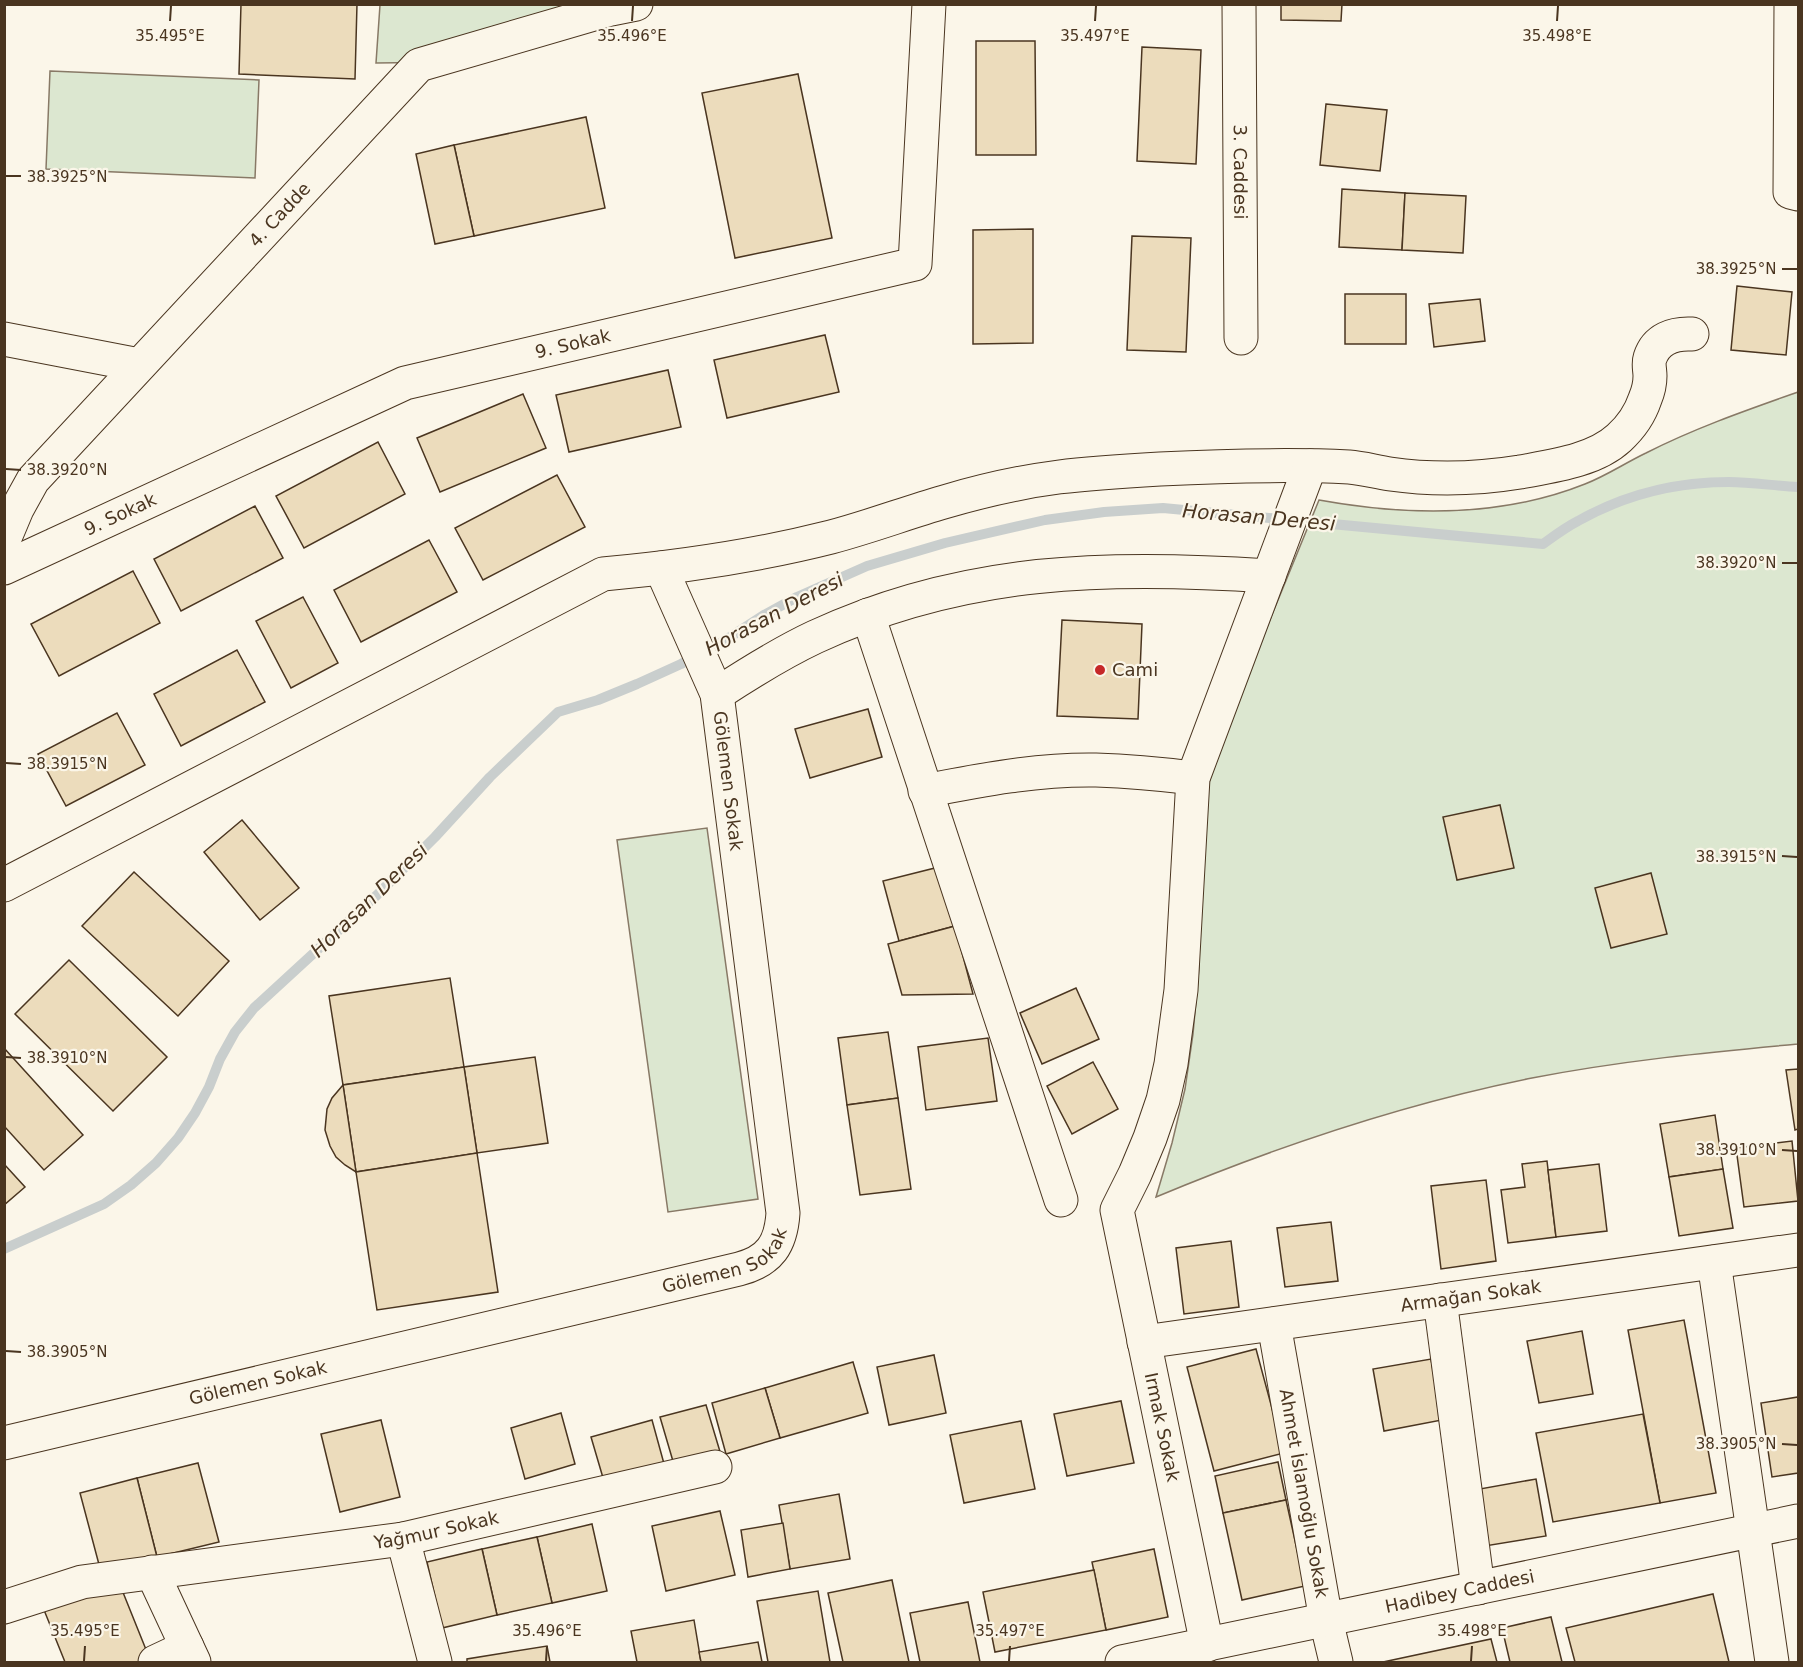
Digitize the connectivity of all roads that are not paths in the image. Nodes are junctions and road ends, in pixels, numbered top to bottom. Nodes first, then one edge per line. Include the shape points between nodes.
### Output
1 (929, 4) edge
2 (1239, 4) edge
3 (1791, 4) edge
4 (620, 6) edge
5 (1798, 194) edge
6 (1692, 334) dead end
7 (4, 339) edge
8 (1241, 339) dead end
9 (139, 365) junction
10 (1310, 466) junction
11 (4, 540) edge
12 (4, 568) edge
13 (661, 568) junction
14 (1269, 576) junction
15 (868, 615) junction
16 (717, 694) junction
17 (1193, 778) junction
18 (925, 791) junction
19 (4, 885) edge
20 (1061, 1200) dead end
21 (1798, 1250) edge
22 (1714, 1262) junction
23 (1440, 1300) junction
24 (1274, 1324) junction
25 (1144, 1342) junction
26 (4, 1443) edge
27 (715, 1467) dead end
28 (1798, 1521) edge
29 (1752, 1531) junction
30 (403, 1539) junction
31 (152, 1572) junction
32 (1478, 1588) junction
33 (4, 1607) edge
34 (1326, 1620) junction
35 (1207, 1645) junction
36 (191, 1655) edge
37 (155, 1662) edge
38 (435, 1662) edge
39 (1122, 1662) edge
40 (1336, 1662) edge
41 (1772, 1662) edge

1 - 12 street, 9. Sokak via 915,264 405,383
2 - 8 street, 3. Caddesi
3 - 5 street via 1790,192
4 - 9 street, 4. Cadde via 419,65
6 - 10 street via 1678,333 1656,347 1638,416 1617,440 1588,456 1549,467 1470,477
7 - 9 street
9 - 11 street, 4. Cadde via 33,480
10 - 13 street via 1195,467 1058,477 943,502 777,550
10 - 14 street
13 - 16 street, Gölemen Sokak
13 - 19 street via 603,574
14 - 15 street via 1137,570 1029,577 968,586
14 - 17 street
15 - 16 street via 765,663
15 - 18 street
16 - 26 street, Gölemen Sokak via 783,1213 782,1228 769,1254 739,1269
17 - 18 street via 1094,770 1044,772
17 - 25 street, Irmak Sokak via 1181,990 1172,1064 1150,1138 1117,1210
18 - 20 street
21 - 22 street, Armağan Sokak
22 - 23 street, Armağan Sokak
22 - 29 street
23 - 24 street, Armağan Sokak
23 - 32 street
24 - 25 street, Armağan Sokak
24 - 34 street, Ahmet İslamoğlu Sokak
25 - 35 street, Irmak Sokak
27 - 30 street, Yağmur Sokak
28 - 29 street, Hadibey Caddesi
29 - 32 street, Hadibey Caddesi
29 - 41 street
30 - 31 street, Yağmur Sokak
30 - 38 street
31 - 33 street, Yağmur Sokak via 82,1582
31 - 36 street
32 - 34 street, Hadibey Caddesi
34 - 35 street, Hadibey Caddesi
34 - 40 street, Ahmet İslamoğlu Sokak
35 - 39 street, Hadibey Caddesi
36 - 37 street

